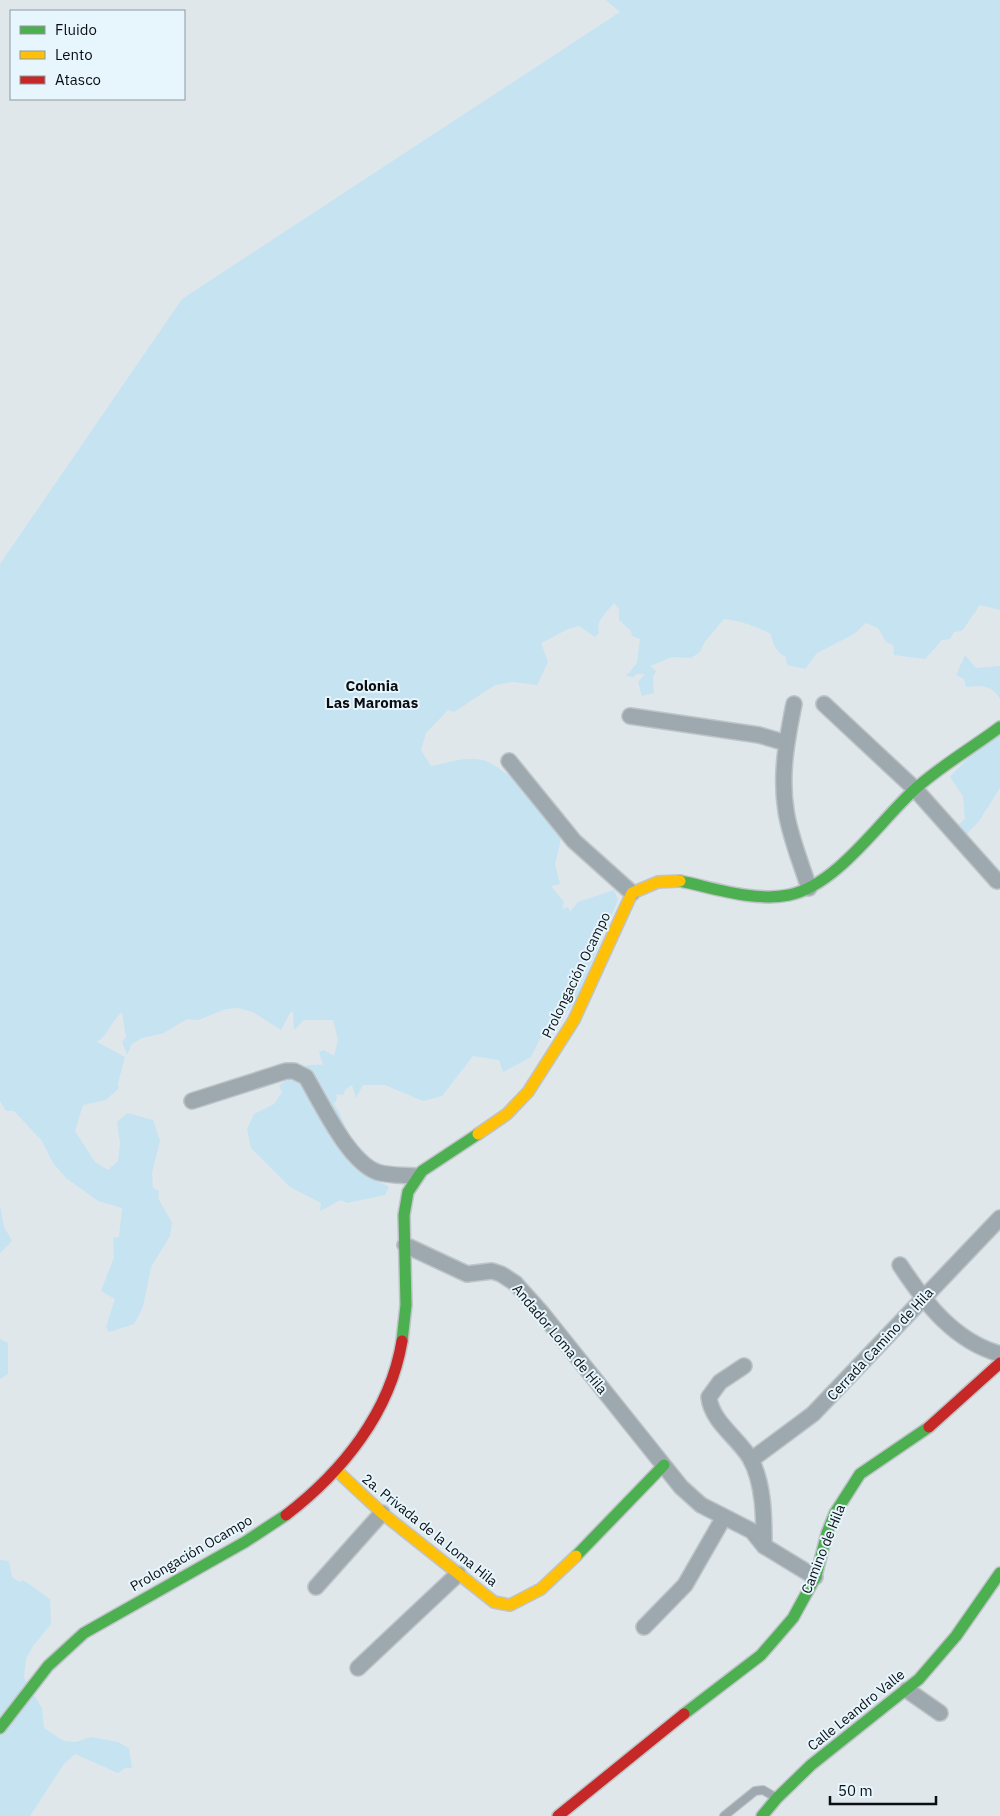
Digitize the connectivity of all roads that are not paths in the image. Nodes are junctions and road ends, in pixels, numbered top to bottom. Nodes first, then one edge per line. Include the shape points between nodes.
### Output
1 (794, 704) dead end
2 (824, 704) dead end
3 (630, 716) dead end
4 (1000, 727) edge
5 (786, 743) junction
6 (508, 761) dead end
7 (915, 789) junction
8 (997, 881) dead end
9 (809, 888) junction
10 (632, 893) junction
11 (192, 1101) dead end
12 (416, 1176) junction
13 (1000, 1218) edge
14 (405, 1245) junction
15 (900, 1264) dead end
16 (922, 1298) junction
17 (1000, 1354) edge
18 (1000, 1363) edge
19 (744, 1366) dead end
20 (751, 1460) junction
21 (664, 1464) junction
22 (336, 1470) junction
23 (382, 1513) junction
24 (724, 1517) junction
25 (764, 1546) junction
26 (1000, 1573) edge
27 (458, 1574) junction
28 (815, 1577) junction
29 (316, 1587) dead end
30 (644, 1627) dead end
31 (358, 1668) dead end
32 (907, 1690) junction
33 (940, 1713) dead end
34 (0, 1728) edge
35 (776, 1798) junction
36 (558, 1816) edge
37 (724, 1816) edge
38 (762, 1816) edge

1 - 5 street
2 - 7 street
3 - 5 street via 759,735
4 - 7 street
5 - 9 street via 783,775 786,812
6 - 10 street via 574,841
7 - 8 street
7 - 9 street via 838,867
9 - 10 street via 789,895 759,897 679,881 658,882
10 - 12 street, Prolongación Ocampo via 565,1036 521,1102
11 - 12 street via 286,1071 301,1073 363,1164 388,1175
12 - 14 street, Prolongación Ocampo via 406,1199
13 - 16 street, Cerrada Camino de Hila
14 - 21 street, Andador Loma de Hila via 467,1274 492,1271 515,1283
14 - 22 street, Prolongación Ocampo via 405,1314 399,1361 358,1442
15 - 16 street
16 - 17 street via 955,1331
16 - 20 street, Cerrada Camino de Hila via 813,1414
18 - 28 street, Camino de Hila via 938,1421 860,1474 829,1528
19 - 20 street via 720,1382 709,1398 715,1415
20 - 25 street via 764,1512
21 - 24 street, Andador Loma de Hila via 681,1487
21 - 27 street, 2a. Privada de la Loma Hila via 568,1565 541,1589 521,1601 510,1604 494,1602
22 - 23 street, 2a. Privada de la Loma Hila
22 - 34 street, Prolongación Ocampo via 310,1495 234,1549 86,1631 49,1662
23 - 27 street, 2a. Privada de la Loma Hila
23 - 29 street
24 - 25 street, Andador Loma de Hila via 752,1531
24 - 30 street via 684,1585
25 - 28 street, Andador Loma de Hila
26 - 32 street, Calle Leandro Valle via 935,1661
27 - 31 street
28 - 36 street, Camino de Hila via 797,1613 761,1656
32 - 33 street
32 - 35 street, Calle Leandro Valle
35 - 37 lane via 763,1790 754,1791
35 - 38 street, Calle Leandro Valle

